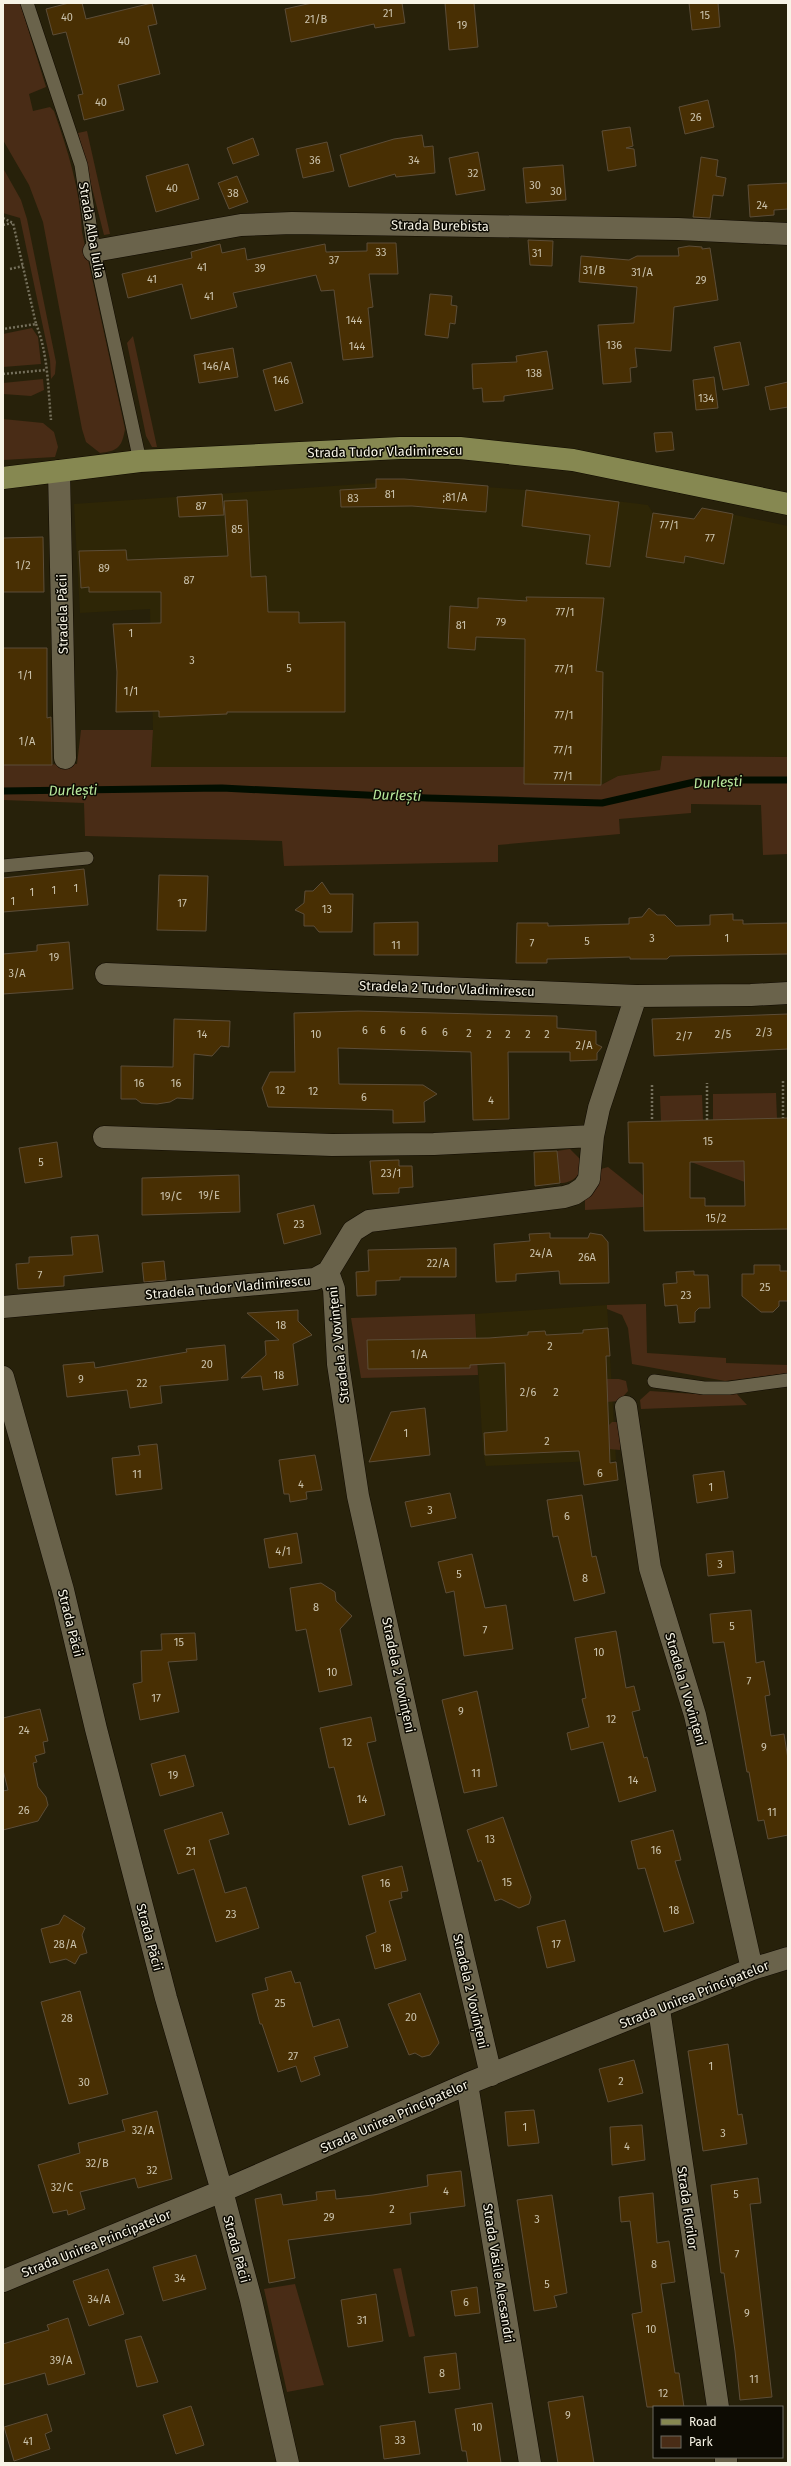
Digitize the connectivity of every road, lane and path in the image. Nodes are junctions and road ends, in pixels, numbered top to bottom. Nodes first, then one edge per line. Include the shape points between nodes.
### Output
1 (27, 3) edge
2 (3, 218) edge
3 (13, 223) junction
4 (3, 225) edge
5 (788, 234) edge
6 (94, 251) junction
7 (23, 266) junction
8 (10, 269) dead end
9 (36, 324) junction
10 (3, 329) edge
11 (46, 370) junction
12 (3, 374) edge
13 (51, 420) dead end
14 (140, 462) junction
15 (59, 471) junction
16 (3, 478) edge
17 (788, 504) edge
18 (65, 758) dead end
19 (87, 858) dead end
20 (3, 866) edge
21 (106, 974) dead end
22 (788, 993) edge
23 (636, 996) junction
24 (783, 1081) dead end
25 (707, 1083) dead end
26 (652, 1085) dead end
27 (783, 1118) dead end
28 (707, 1120) dead end
29 (652, 1121) dead end
30 (593, 1136) junction
31 (104, 1137) dead end
32 (328, 1272) junction
33 (3, 1307) edge
34 (3, 1377) edge
35 (788, 1380) edge
36 (654, 1381) dead end
37 (626, 1407) dead end
38 (7, 1411) edge
39 (788, 1958) edge
40 (752, 1969) junction
41 (659, 2009) junction
42 (491, 2075) junction
43 (467, 2084) junction
44 (222, 2191) junction
45 (3, 2282) edge
46 (718, 2406) edge
47 (288, 2463) edge
48 (530, 2463) edge

1 - 6 lane, Strada Alba Iulia via 81,165
2 - 3 path
3 - 4 path
3 - 7 path
5 - 6 street, Strada Burebista via 670,229 292,223 241,225
6 - 14 lane, Strada Alba Iulia
7 - 8 path
7 - 9 path
9 - 10 path
9 - 11 path
11 - 12 path
11 - 13 path
14 - 15 main road, Strada Tudor Vladimirescu
14 - 17 main road, Strada Tudor Vladimirescu via 393,448 460,448 573,460
15 - 16 main road, Strada Tudor Vladimirescu
15 - 18 street, Stradela Păcii
19 - 20 lane
21 - 23 street, Stradela 2 Tudor Vladimirescu
22 - 23 street, Stradela 2 Tudor Vladimirescu
23 - 30 street, Stradela Tudor Vladimirescu via 610,1071
24 - 27 path
25 - 28 path
26 - 29 path
30 - 31 street via 434,1144 332,1145
30 - 32 street, Stradela Tudor Vladimirescu via 589,1179 583,1188 574,1194 369,1221 353,1231
32 - 33 street, Stradela Tudor Vladimirescu via 315,1280
32 - 42 street, Stradela 2 Vovințeni via 334,1288 338,1364 358,1496
34 - 38 street, Strada Păcii
35 - 36 lane via 729,1388 704,1388
37 - 40 street, Stradela 1 Vovințeni via 650,1568 695,1715
38 - 44 street, Strada Păcii via 63,1590 96,1729 166,1998
39 - 40 street, Strada Unirea Principatelor
40 - 41 street, Strada Unirea Principatelor
41 - 42 street, Strada Unirea Principatelor
41 - 46 street, Strada Florilor
42 - 43 street, Strada Unirea Principatelor
43 - 44 street, Strada Unirea Principatelor
43 - 48 street, Strada Vasile Alecsandri
44 - 45 street, Strada Unirea Principatelor
44 - 47 street, Strada Păcii via 251,2300

